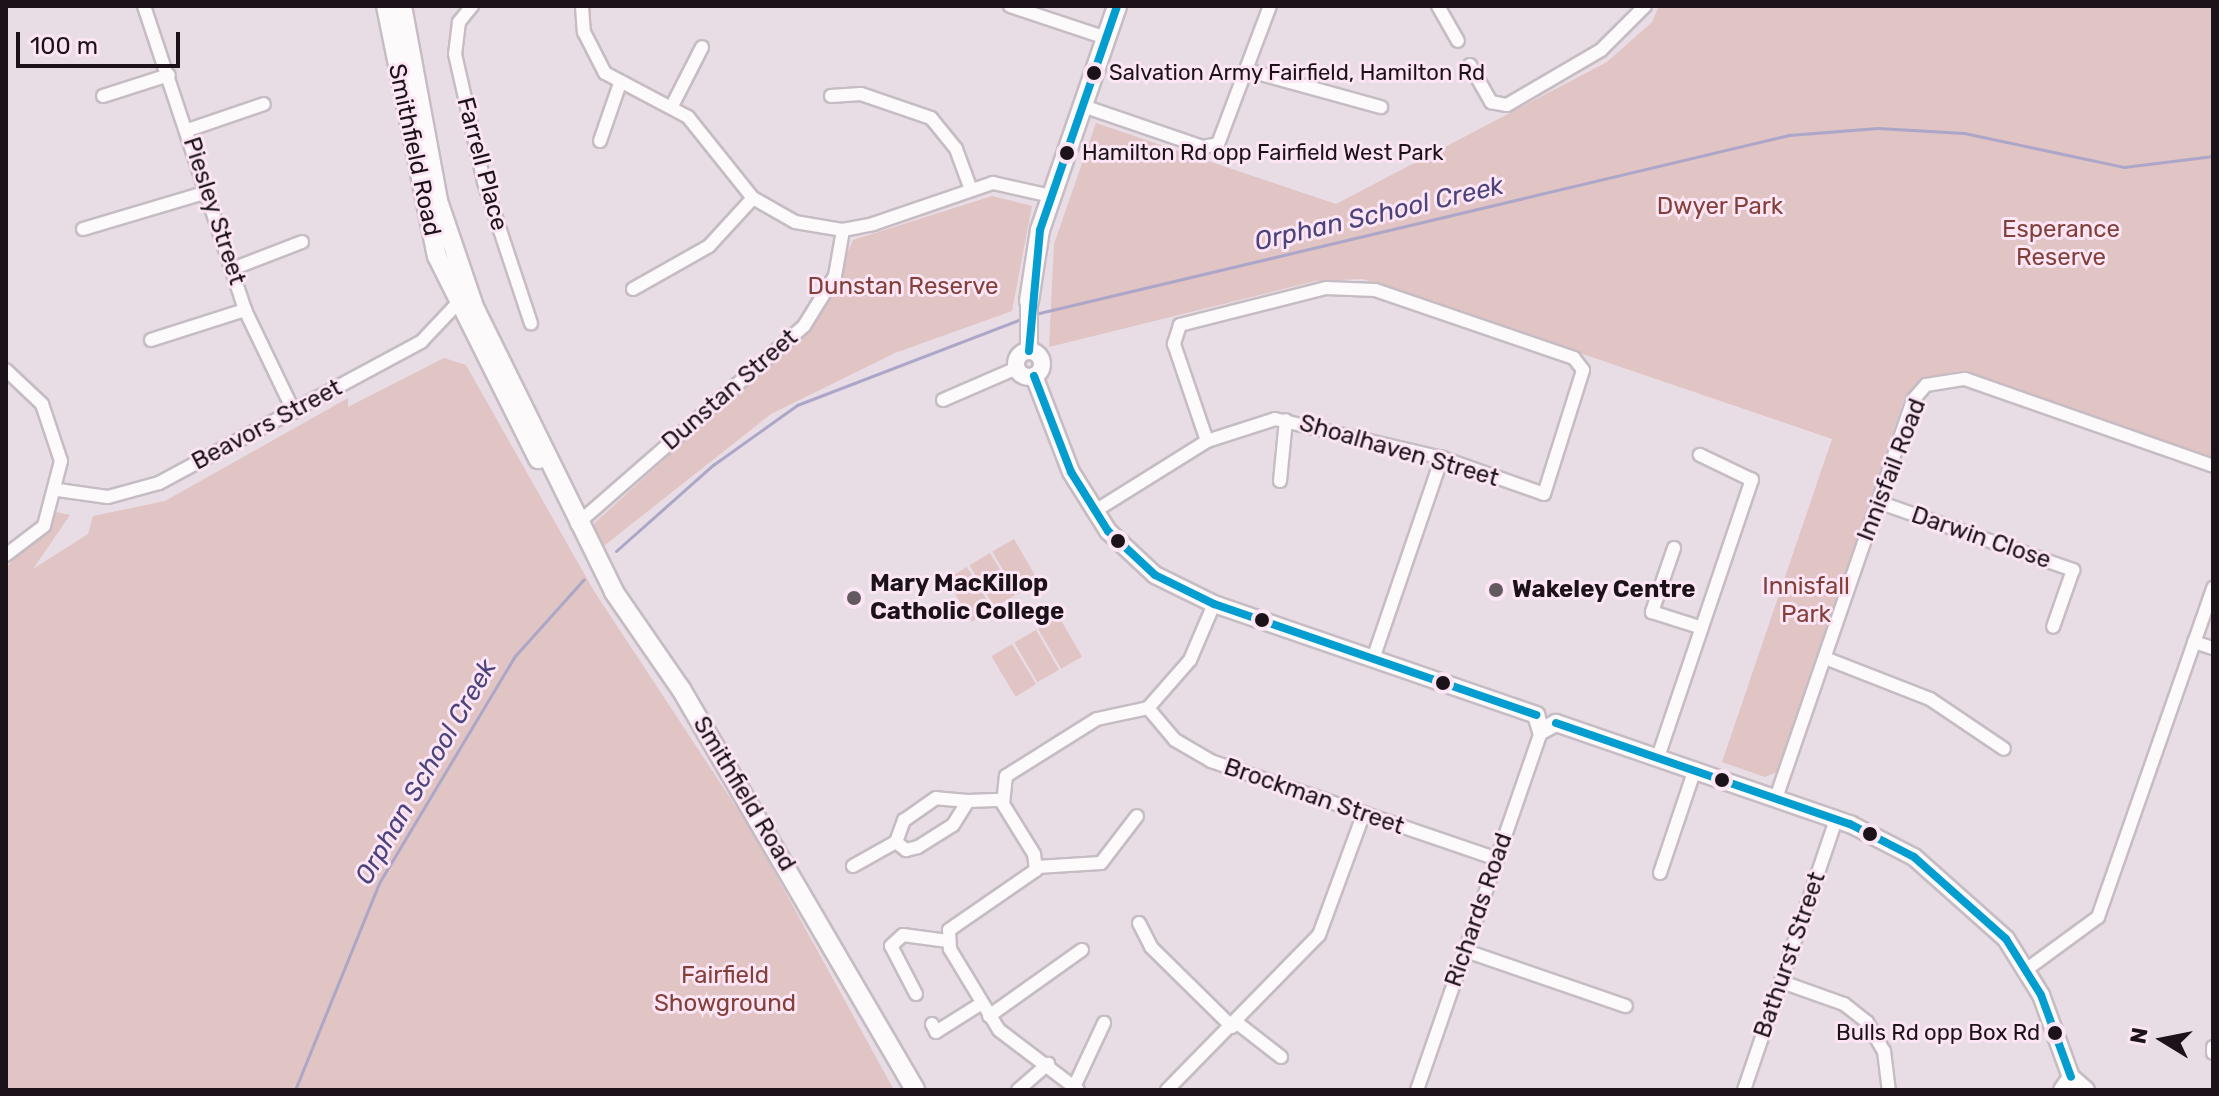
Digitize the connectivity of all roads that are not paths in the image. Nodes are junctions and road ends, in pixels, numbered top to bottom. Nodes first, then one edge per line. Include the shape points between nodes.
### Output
1 (144, 6) edge
2 (386, 6) edge
3 (394, 6) edge
4 (402, 6) edge
5 (472, 6) edge
6 (582, 6) edge
7 (1010, 6) edge
8 (1117, 6) edge
9 (1270, 6) edge
10 (1438, 6) edge
11 (1645, 6) edge
12 (1106, 38) junction
13 (1458, 41) dead end
14 (702, 47) dead end
15 (410, 51) junction
16 (1470, 65) dead end
17 (1250, 71) junction
18 (169, 75) junction
19 (619, 86) junction
20 (103, 96) dead end
21 (831, 96) dead end
22 (264, 104) dead end
23 (672, 106) junction
24 (1083, 106) junction
25 (1381, 107) dead end
26 (188, 130) junction
27 (600, 141) dead end
28 (428, 162) junction
29 (970, 187) junction
30 (207, 192) junction
31 (1051, 196) junction
32 (753, 198) junction
33 (83, 229) dead end
34 (843, 230) junction
35 (302, 242) dead end
36 (232, 269) junction
37 (633, 289) dead end
38 (1029, 301) joint
39 (456, 305) junction
40 (245, 310) junction
41 (531, 323) dead end
42 (151, 340) dead end
43 (1029, 351) junction
44 (1017, 368) junction
45 (6, 370) edge
46 (1034, 376) junction
47 (516, 390) junction
48 (943, 400) dead end
49 (294, 412) junction
50 (1286, 420) junction
51 (1207, 441) junction
52 (1700, 455) dead end
53 (1442, 458) junction
54 (2213, 466) edge
55 (1280, 481) dead end
56 (58, 490) junction
57 (566, 502) junction
58 (1878, 502) junction
59 (1095, 511) junction
60 (577, 524) junction
61 (1674, 548) dead end
62 (6, 555) edge
63 (2213, 588) edge
64 (1214, 604) junction
65 (2053, 627) dead end
66 (1702, 628) junction
67 (2194, 642) junction
68 (2213, 648) edge
69 (1825, 658) junction
70 (1373, 659) junction
71 (1148, 708) junction
72 (1545, 723) junction
73 (2004, 749) dead end
74 (1658, 757) junction
75 (1695, 769) junction
76 (1776, 798) junction
77 (1002, 800) junction
78 (968, 801) junction
79 (1364, 813) junction
80 (1137, 816) dead end
81 (1836, 819) junction
82 (896, 842) junction
83 (1497, 859) junction
84 (853, 866) dead end
85 (1037, 867) junction
86 (1660, 873) dead end
87 (1139, 923) dead end
88 (948, 941) junction
89 (1082, 950) dead end
90 (1466, 951) junction
91 (2027, 969) junction
92 (1782, 982) junction
93 (916, 994) dead end
94 (982, 1003) junction
95 (1626, 1006) dead end
96 (989, 1016) junction
97 (1104, 1023) dead end
98 (932, 1024) dead end
99 (1234, 1025) junction
100 (1281, 1057) dead end
101 (1048, 1064) junction
102 (2066, 1084) edge
103 (1076, 1088) edge
104 (1419, 1089) edge
105 (915, 1090) edge
106 (1018, 1090) edge
107 (1167, 1090) edge
108 (1744, 1090) edge
109 (1889, 1090) edge
110 (2086, 1090) edge

1 - 18 street, Piesley Street
2 - 39 main road, Smithfield Road via 417,184
3 - 15 main road
4 - 15 main road, Smithfield Road
5 - 41 street, Farrell Place via 459,22 455,54 484,182
6 - 19 street via 593,56
7 - 12 street
8 - 12 main road
9 - 17 street
10 - 13 street
11 - 16 street via 1601,50 1507,105 1491,102
12 - 24 main road
14 - 23 street
15 - 28 main road, Smithfield Road
17 - 24 street via 1227,134 1208,147
17 - 25 street
18 - 20 street
18 - 26 street, Piesley Street
19 - 23 street
19 - 27 street
21 - 29 street via 861,94 931,118 956,149
22 - 26 street
23 - 32 street via 707,134
24 - 31 main road
26 - 30 street, Piesley Street
28 - 39 main road via 429,200 459,293
28 - 47 main road, Smithfield Road via 464,287
29 - 31 street via 1006,183
29 - 34 street
30 - 33 street
30 - 36 street, Piesley Street
31 - 38 main road
32 - 34 street via 795,222
32 - 37 street via 709,246
34 - 60 street, Dunstan Street via 835,276 804,326
35 - 36 street
36 - 40 street, Piesley Street
38 - 43 street
39 - 47 main road
39 - 49 street, Beavors Street via 421,342
39 - 57 main road, Smithfield Road
40 - 42 street
40 - 49 street, Piesley Street
43 - 44 street via 1018,356
43 - 46 street via 1042,361
44 - 46 street
44 - 48 street
45 - 56 street via 49,416 61,461
46 - 59 street via 1052,433
47 - 57 main road, Smithfield Road
49 - 56 street, Beavors Street via 139,490 95,497
50 - 51 street, Shoalhaven Street via 1245,424
50 - 53 street, Shoalhaven Street
50 - 55 street
51 - 53 street, Shoalhaven Street via 1190,404 1174,344 1177,329 1188,319 1314,291 1375,290 1583,367 1544,494
51 - 59 street, Shoalhaven Street
52 - 66 street via 1752,480
53 - 70 street
54 - 58 street, Innisfail Road via 1949,376 1913,400
56 - 62 street via 40,532
57 - 60 main road, Smithfield Road
58 - 65 street, Darwin Close via 2073,570
58 - 69 street, Innisfail Road
59 - 64 street via 1155,575
60 - 105 main road, Smithfield Road
61 - 66 street via 1652,612
63 - 67 street
64 - 70 street
64 - 71 street via 1190,660
66 - 74 street
67 - 68 street
67 - 91 street via 2098,917
69 - 73 street via 1930,699
69 - 76 street, Innisfail Road
70 - 72 street
71 - 77 street via 1097,719 1012,771
71 - 79 street, Brockman Street via 1195,754
72 - 74 street
72 - 83 street, Richards Road
74 - 75 street
75 - 76 street
75 - 86 street
76 - 81 street
77 - 78 street
77 - 85 street
78 - 82 street via 953,825 918,847
78 - 82 street via 936,798 904,820
79 - 83 street, Brockman Street
79 - 99 street via 1319,935
80 - 85 street via 1112,856 1061,869
81 - 91 street via 1891,843 1960,891
81 - 92 street, Bathurst Street
82 - 84 street
83 - 90 street, Richards Road
85 - 88 street via 955,924
87 - 99 street via 1151,947
88 - 93 street via 903,935 891,946
88 - 94 street
89 - 96 street
90 - 95 street
90 - 104 street, Richards Road
91 - 102 street
92 - 108 street, Bathurst Street
92 - 109 street via 1844,1004 1867,1022 1888,1061
94 - 96 street
94 - 98 street via 936,1032
96 - 101 street
97 - 103 street
99 - 100 street
99 - 107 street
101 - 103 street
101 - 106 street
102 - 110 street

